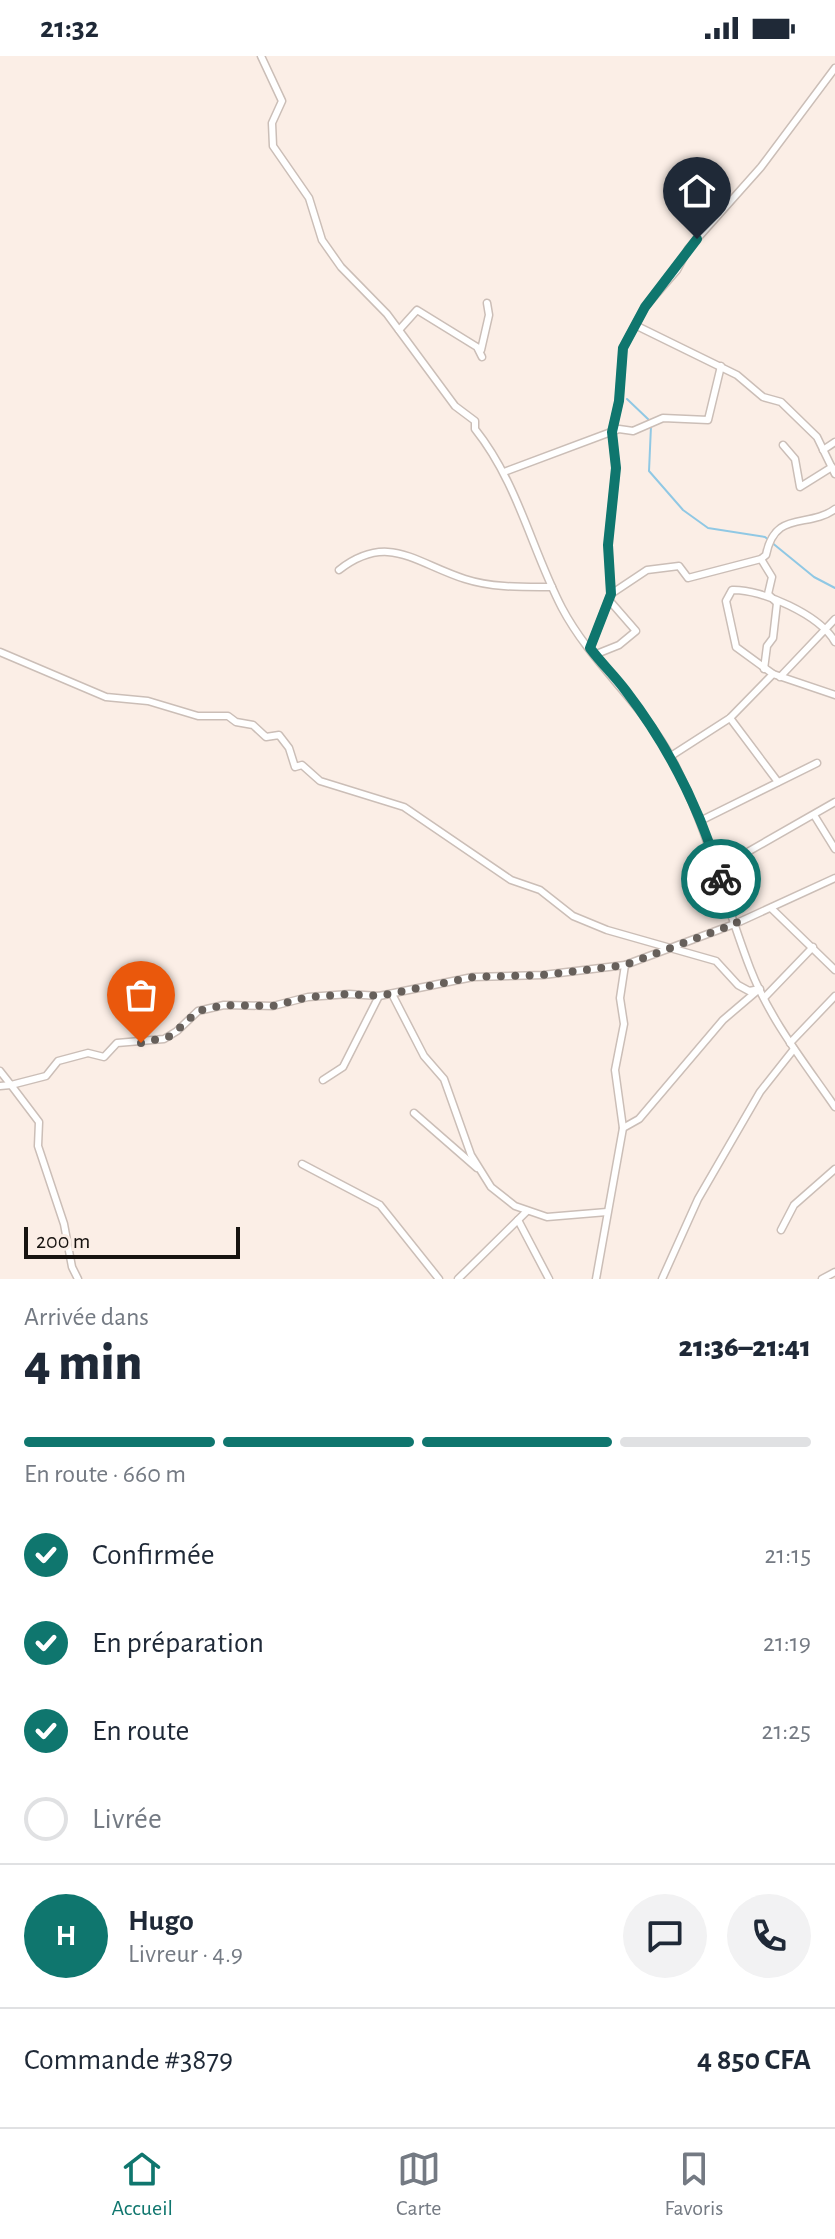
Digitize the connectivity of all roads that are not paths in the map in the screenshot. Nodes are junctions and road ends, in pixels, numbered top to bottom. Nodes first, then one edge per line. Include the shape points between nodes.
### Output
1 (261, 56) edge
2 (835, 68) edge
3 (487, 303) dead end
4 (637, 326) junction
5 (399, 330) junction
6 (721, 366) junction
7 (612, 432) junction
8 (835, 442) edge
9 (783, 445) dead end
10 (823, 450) junction
11 (833, 471) edge
12 (504, 472) junction
13 (835, 509) edge
14 (761, 559) junction
15 (339, 570) dead end
16 (552, 587) junction
17 (610, 597) junction
18 (777, 603) junction
19 (835, 619) edge
20 (827, 627) junction
21 (835, 642) edge
22 (0, 652) edge
23 (592, 652) junction
24 (764, 669) junction
25 (776, 675) junction
26 (835, 695) edge
27 (730, 718) junction
28 (671, 756) junction
29 (817, 763) dead end
30 (778, 782) junction
31 (835, 802) edge
32 (814, 815) junction
33 (700, 821) junction
34 (835, 849) edge
35 (718, 869) junction
36 (835, 878) edge
37 (771, 908) junction
38 (737, 923) junction
39 (813, 947) junction
40 (673, 949) junction
41 (625, 965) junction
42 (835, 970) edge
43 (760, 989) junction
44 (392, 994) junction
45 (379, 996) junction
46 (835, 996) edge
47 (764, 998) junction
48 (792, 1046) junction
49 (0, 1071) edge
50 (323, 1080) dead end
51 (11, 1085) junction
52 (0, 1086) edge
53 (835, 1107) edge
54 (414, 1113) dead end
55 (623, 1128) junction
56 (302, 1164) dead end
57 (835, 1169) edge
58 (482, 1173) junction
59 (527, 1211) junction
60 (607, 1212) junction
61 (518, 1220) junction
62 (781, 1230) dead end
63 (835, 1272) edge
64 (78, 1279) edge
65 (439, 1279) edge
66 (458, 1279) edge
67 (549, 1279) edge
68 (596, 1279) edge
69 (662, 1279) edge
70 (822, 1279) edge

1 - 5 street via 282,101 272,123 273,146 309,198 322,240
2 - 4 street via 761,167 688,249
3 - 5 street via 482,354 417,310
4 - 6 street
4 - 7 street via 623,348
5 - 12 street via 455,406 475,421
6 - 7 street via 708,420 663,418 633,431
6 - 10 street via 799,416
7 - 12 street
7 - 17 street via 616,468 608,545
8 - 10 street
9 - 11 street via 795,459 800,487
10 - 11 street
12 - 16 street
13 - 14 street via 784,525 769,539
14 - 17 street via 688,578 679,566 647,570
14 - 18 street via 772,577 768,594
15 - 16 street via 358,555 391,552 467,580
16 - 23 street
17 - 23 street
17 - 23 street via 636,631 619,645
18 - 20 street
18 - 24 street
18 - 24 street via 749,591 726,595 736,647
19 - 20 street
20 - 21 street
20 - 25 street
22 - 40 street via 106,697 148,701 198,716 228,716 253,725 266,737 279,735 295,767 302,765 320,781 404,807 573,916
23 - 28 street
24 - 25 street
25 - 26 street
25 - 27 street
27 - 28 street
27 - 30 street
28 - 33 street
29 - 30 street
30 - 33 street
31 - 32 street
32 - 34 street
32 - 35 street
33 - 35 street
35 - 38 street
36 - 37 street
37 - 38 street
37 - 39 street
38 - 40 street
38 - 43 street
39 - 42 street
39 - 47 street
40 - 41 street
40 - 43 street via 716,961 738,985
41 - 44 street via 473,977
41 - 55 street via 620,998 624,1024 615,1070
43 - 47 street
43 - 55 street via 723,1020 639,1119
44 - 45 street
44 - 58 street via 424,1056 444,1079
45 - 50 street via 343,1067
45 - 51 street via 308,997 273,1006 224,1005 198,1011 171,1036 117,1043 104,1057 88,1053 58,1061 46,1076
46 - 48 street
47 - 48 street
48 - 53 street
48 - 69 street via 698,1199
49 - 51 street
51 - 52 street
51 - 64 street via 39,1122 38,1146
54 - 58 street
55 - 60 street
56 - 65 street via 380,1205
57 - 62 street via 794,1205
58 - 59 street via 491,1187
59 - 60 street via 547,1217
59 - 61 street
60 - 68 street
61 - 66 street
61 - 67 street
63 - 70 street

